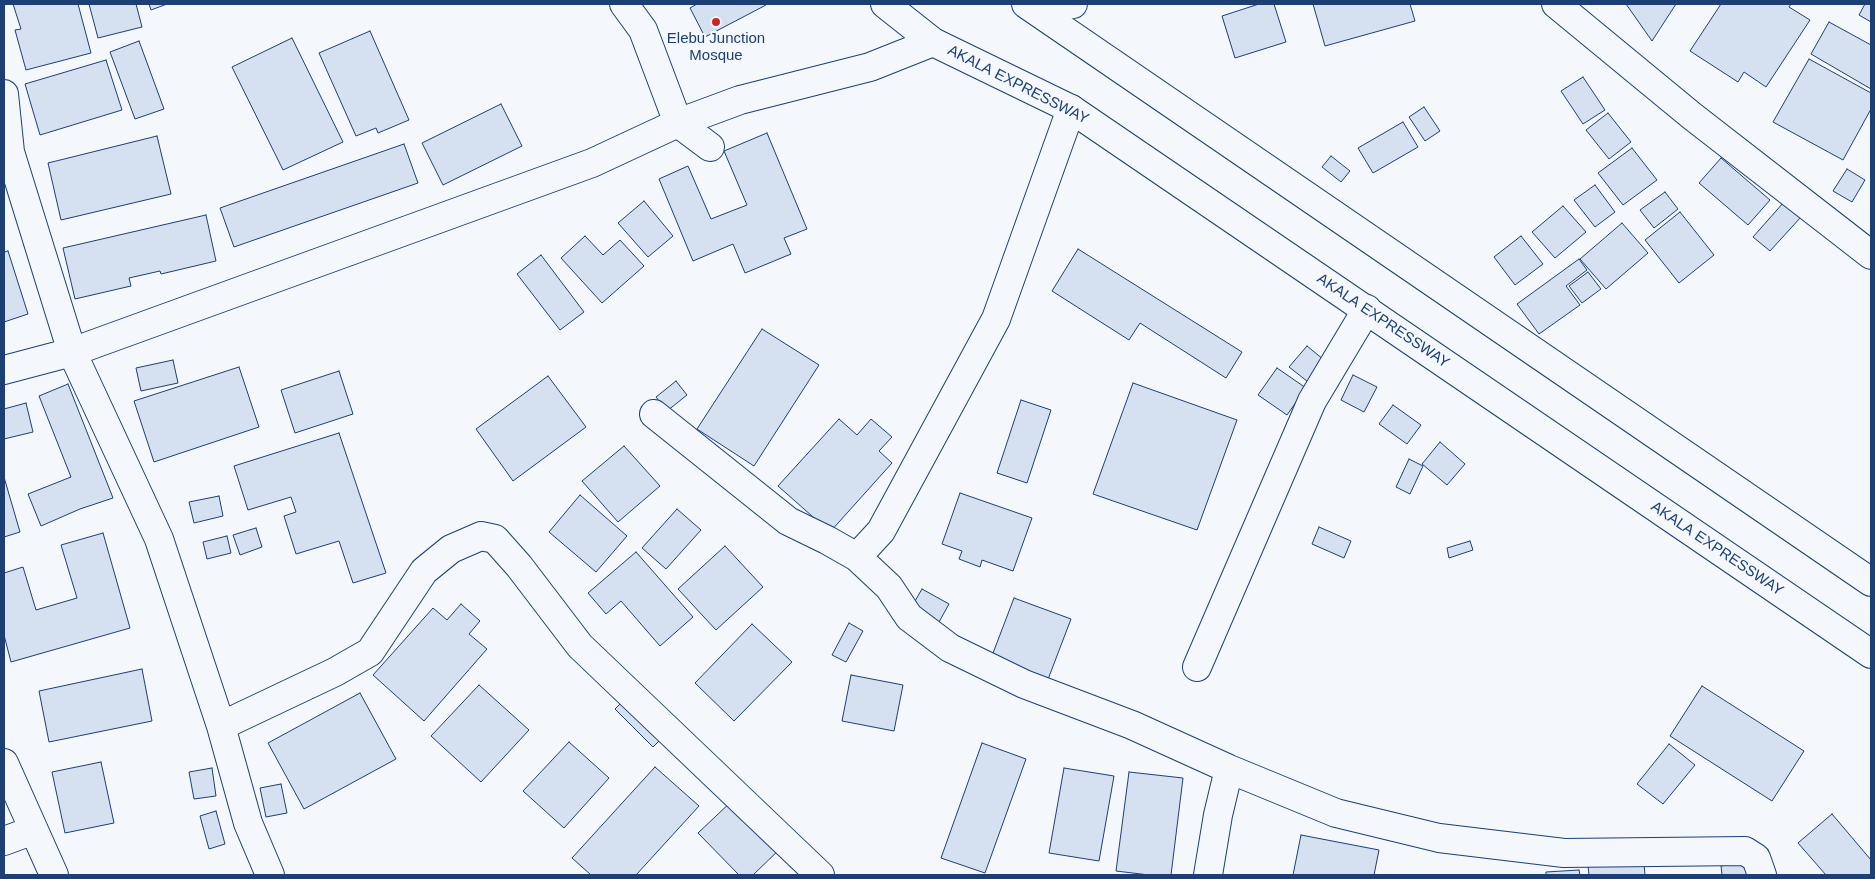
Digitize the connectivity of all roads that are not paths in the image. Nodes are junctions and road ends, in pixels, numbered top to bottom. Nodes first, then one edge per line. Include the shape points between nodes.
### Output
1 (624, 4) edge
2 (885, 4) edge
3 (1073, 4) edge
4 (1556, 4) edge
5 (1031, 6) edge
6 (933, 42) junction
7 (4, 94) edge
8 (1071, 109) junction
9 (678, 123) junction
10 (710, 146) dead end
11 (1871, 255) edge
12 (1367, 310) junction
13 (72, 352) junction
14 (4, 370) edge
15 (654, 414) dead end
16 (857, 556) junction
17 (1871, 582) edge
18 (1871, 654) edge
19 (1197, 667) dead end
20 (221, 726) junction
21 (4, 763) edge
22 (1229, 769) junction
23 (34, 830) junction
24 (4, 841) edge
25 (54, 875) edge
26 (270, 875) edge
27 (820, 875) edge
28 (1208, 875) edge
29 (1762, 875) edge

1 - 9 street via 643,30
2 - 6 street, AKALA EXPRESSWAY
3 - 5 street
4 - 11 street via 1692,116
5 - 17 street
6 - 8 street, AKALA EXPRESSWAY
6 - 9 street via 870,67 740,100
7 - 13 street via 10,152
8 - 12 street, AKALA EXPRESSWAY
8 - 16 street via 996,319 881,531
9 - 10 street
9 - 13 street via 592,163
12 - 18 street, AKALA EXPRESSWAY
12 - 19 street via 1312,401
13 - 14 street
13 - 20 street via 159,539
15 - 16 street via 788,521
16 - 22 street via 889,588 909,617 950,648 1024,684 1132,725
20 - 26 street via 248,823
20 - 27 street via 370,652 424,571 451,550 481,536 494,539 520,566 580,646
21 - 23 street
22 - 28 street
22 - 29 street via 1336,813 1439,838 1564,853 1745,851 1756,858
23 - 24 street
23 - 25 street

